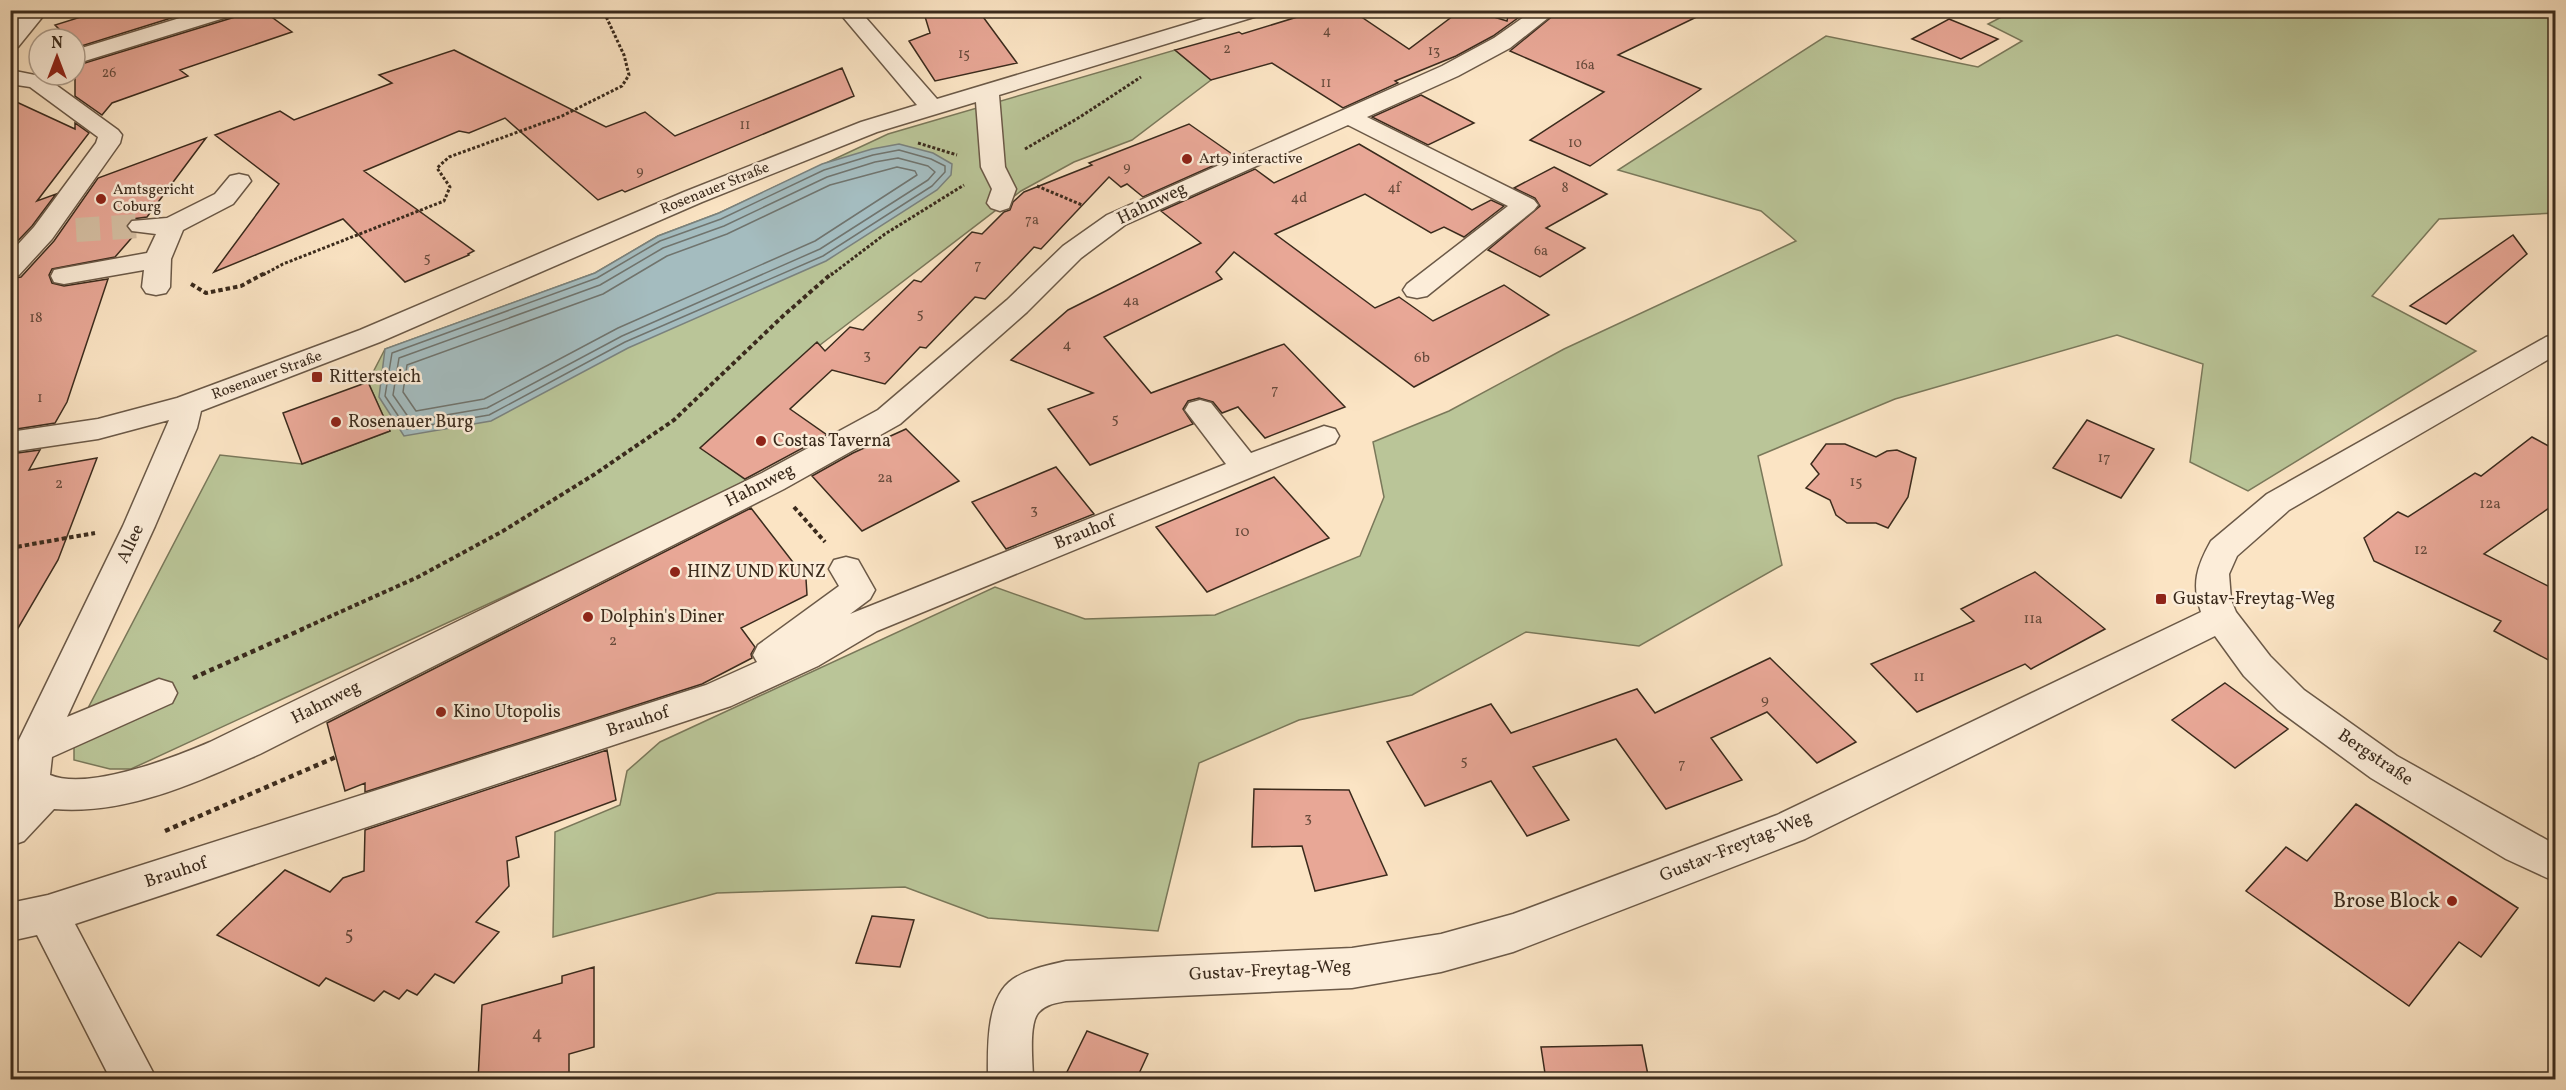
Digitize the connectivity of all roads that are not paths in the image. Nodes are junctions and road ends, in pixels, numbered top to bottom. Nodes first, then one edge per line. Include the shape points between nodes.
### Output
1 (230, 10) edge
2 (847, 10) edge
3 (1548, 10) edge
4 (1245, 12) edge
5 (33, 15) edge
6 (10, 42) edge
7 (87, 53) edge
8 (27, 65) edge
9 (10, 68) edge
10 (10, 77) edge
11 (987, 92) junction
12 (932, 108) junction
13 (1347, 117) junction
14 (238, 181) dead end
15 (1000, 203) dead end
16 (141, 226) tunnel mouth
17 (172, 226) junction
18 (76, 230) tunnel mouth
19 (42, 233) junction
20 (158, 259) junction
21 (10, 269) edge
22 (64, 276) dead end
23 (156, 287) road end
24 (1417, 290) dead end
25 (2556, 343) edge
26 (187, 405) junction
27 (1200, 410) dead end
28 (1324, 436) dead end
29 (10, 442) edge
30 (1246, 468) junction
31 (846, 569) dead end
32 (2221, 618) junction
33 (159, 693) road end
34 (718, 696) junction
35 (34, 747) junction
36 (46, 792) junction
37 (10, 829) edge
38 (2556, 865) edge
39 (29, 918) edge
40 (135, 1080) edge
41 (1011, 1080) edge

1 - 7 street
2 - 12 street
3 - 13 street, Hahnweg via 1502,43 1450,71
4 - 11 street, Rosenauer Straße via 1165,40
5 - 6 street
8 - 9 street
10 - 19 street via 37,82 110,135
11 - 12 street, Rosenauer Straße
11 - 15 street via 993,167 1004,189
12 - 26 street, Rosenauer Straße via 869,127 693,197 370,336
13 - 24 street via 1525,205
13 - 36 street, Hahnweg via 1116,220 1072,252 1017,306 889,417 773,481 247,743 181,772 115,790 71,796
14 - 17 street via 224,199
16 - 17 street
17 - 20 street
18 - 19 street
19 - 21 street
20 - 22 street
20 - 23 street
25 - 32 street via 2278,502 2223,549 2212,574 2214,600
26 - 29 street via 98,429
26 - 35 street, Allee via 182,428 139,526
27 - 30 street
28 - 30 street, Brauhof
30 - 34 street, Brauhof via 865,622 805,656
31 - 34 street via 858,590
32 - 38 street, Bergstraße via 2257,666 2290,700 2384,767
32 - 41 street, Gustav-Freytag-Weg via 1791,827 1513,933 1441,953 1352,968 1066,981 1028,993 1016,1009 1011,1030
33 - 35 street
34 - 39 street, Brauhof
35 - 36 street, Allee via 30,782
36 - 37 street
39 - 40 street

